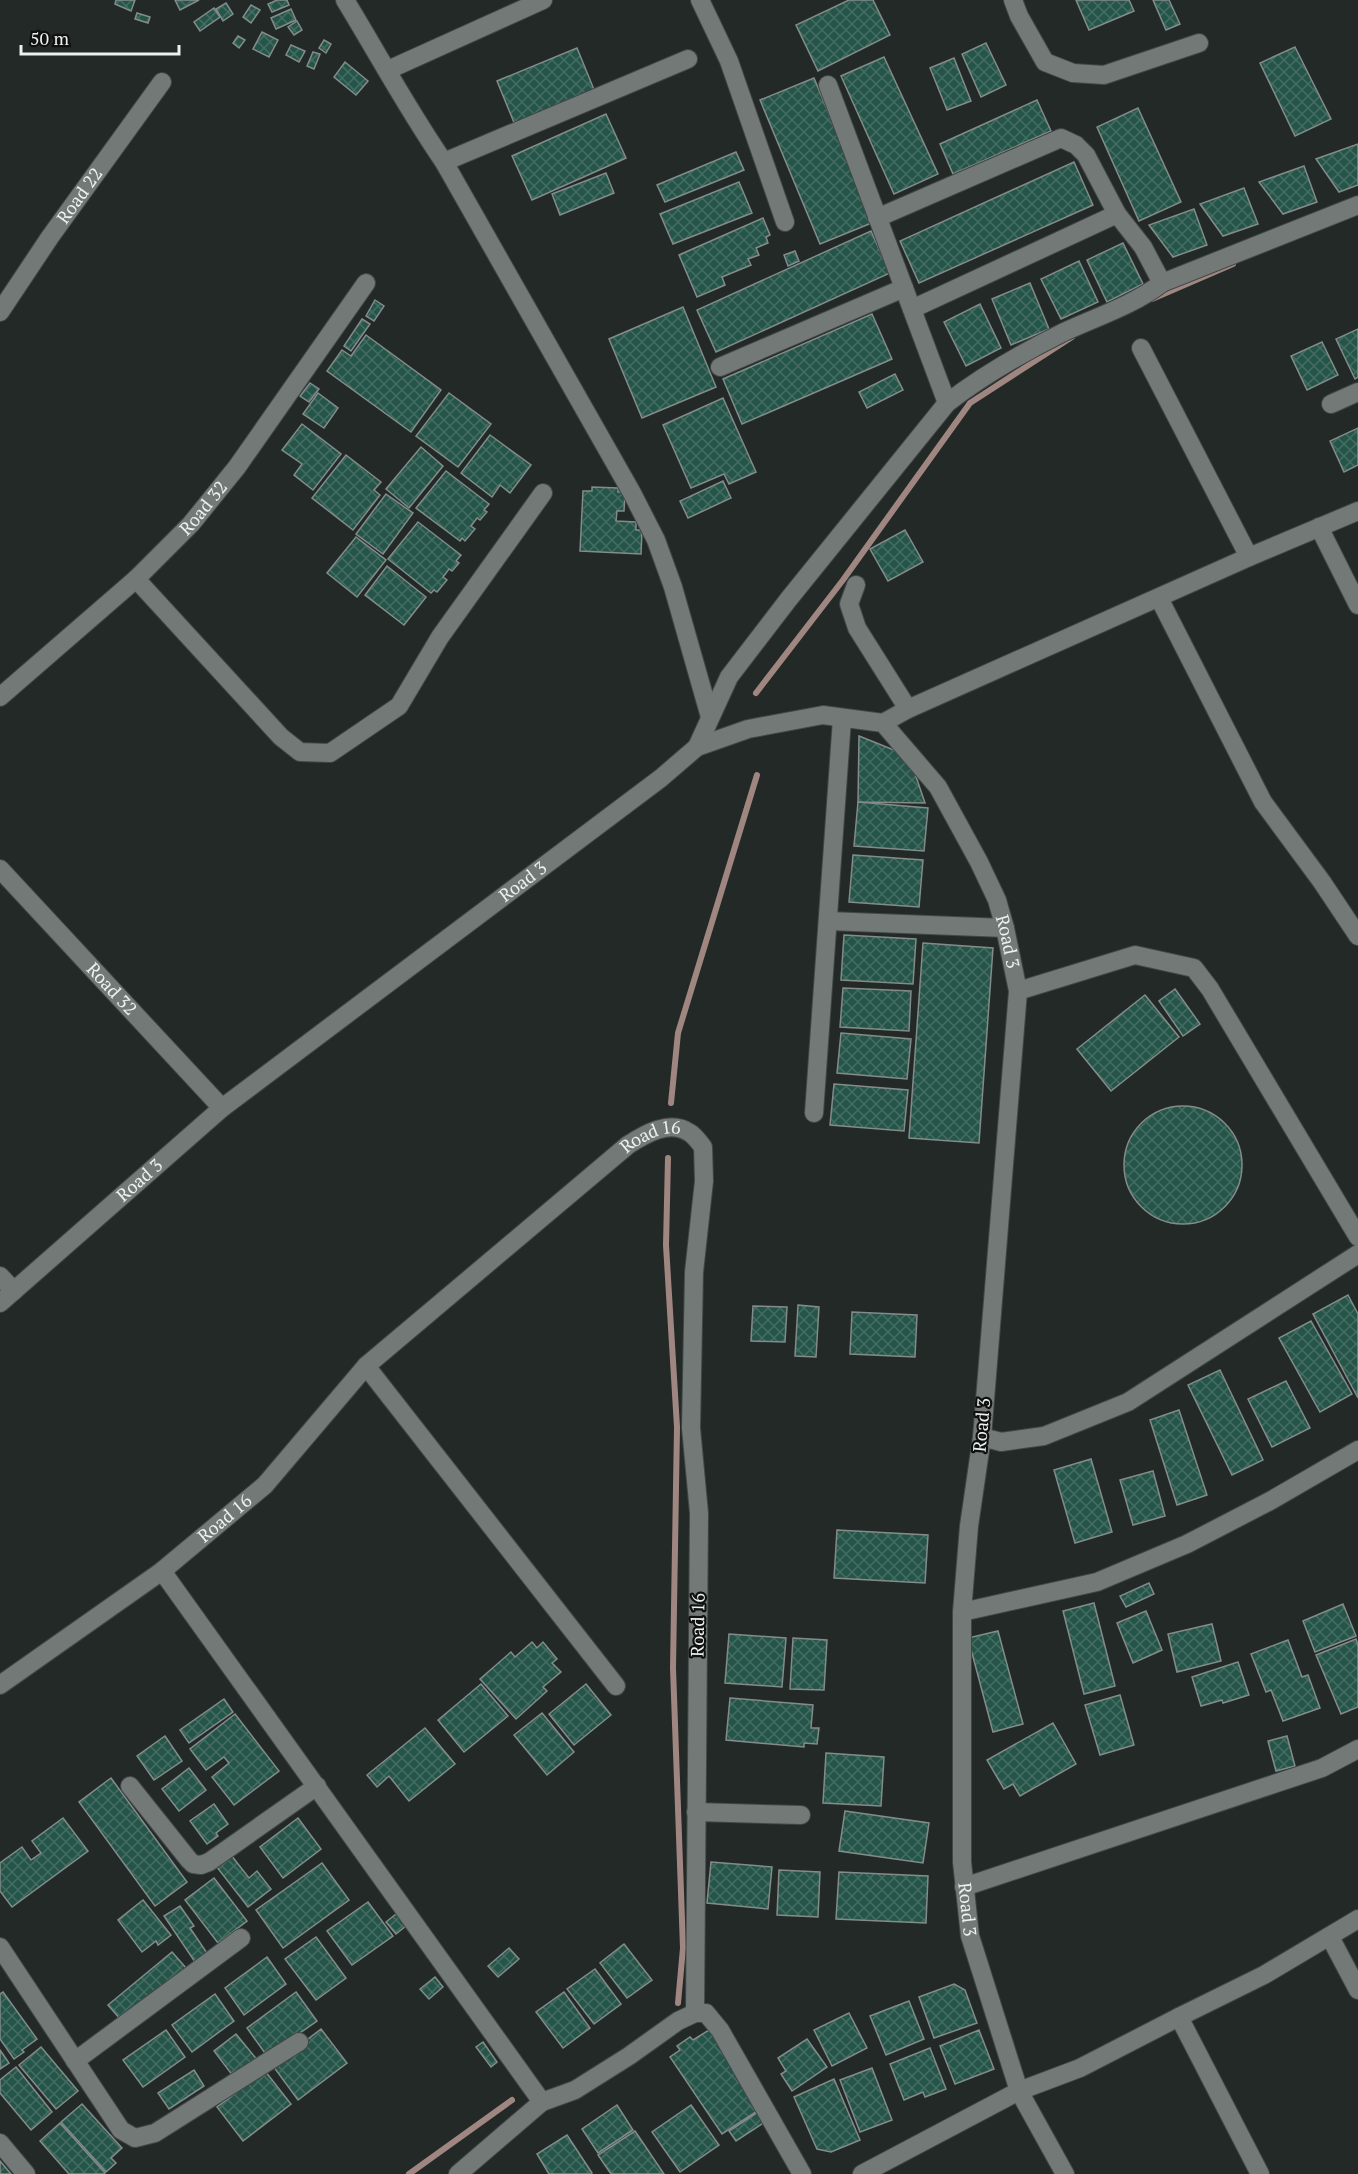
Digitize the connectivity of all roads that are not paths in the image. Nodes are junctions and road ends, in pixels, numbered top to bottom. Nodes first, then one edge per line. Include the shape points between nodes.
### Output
1 (345, 0) edge
2 (543, 0) edge
3 (700, 0) edge
4 (1013, 0) edge
5 (1199, 43) dead end
6 (688, 59) dead end
7 (388, 70) junction
8 (162, 82) dead end
9 (828, 85) dead end
10 (444, 162) junction
11 (1358, 205) edge
12 (1117, 213) junction
13 (877, 218) junction
14 (785, 222) dead end
15 (366, 283) dead end
16 (1162, 283) junction
17 (904, 288) junction
18 (912, 309) junction
19 (0, 312) edge
20 (1141, 348) dead end
21 (720, 367) dead end
22 (1358, 392) edge
23 (947, 403) junction
24 (1331, 404) dead end
25 (543, 492) dead end
26 (1358, 511) edge
27 (1319, 527) junction
28 (1249, 557) junction
29 (136, 579) junction
30 (856, 585) dead end
31 (1159, 598) junction
32 (1358, 605) edge
33 (0, 697) edge
34 (908, 709) junction
35 (711, 717) junction
36 (842, 719) junction
37 (883, 723) junction
38 (697, 747) junction
39 (0, 869) edge
40 (828, 921) junction
41 (1005, 928) junction
42 (1358, 936) edge
43 (1018, 991) junction
44 (222, 1108) junction
45 (814, 1113) dead end
46 (1358, 1237) edge
47 (1358, 1254) edge
48 (0, 1276) edge
49 (14, 1291) junction
50 (0, 1303) edge
51 (366, 1366) junction
52 (982, 1437) junction
53 (1358, 1450) edge
54 (162, 1571) junction
55 (962, 1612) junction
56 (0, 1685) edge
57 (616, 1686) dead end
58 (1358, 1749) edge
59 (130, 1786) dead end
60 (317, 1786) junction
61 (696, 1812) junction
62 (801, 1815) dead end
63 (964, 1887) junction
64 (1358, 1919) edge
65 (1330, 1937) junction
66 (241, 1938) dead end
67 (0, 1947) edge
68 (1358, 1990) edge
69 (695, 2013) junction
70 (1179, 2017) junction
71 (299, 2042) dead end
72 (75, 2061) junction
73 (1019, 2091) junction
74 (542, 2102) junction
75 (0, 2143) edge
76 (26, 2174) edge
77 (458, 2174) edge
78 (802, 2174) edge
79 (862, 2174) edge
80 (1065, 2174) edge
81 (1260, 2174) edge

1 - 7 street
2 - 7 street
3 - 14 street via 729,61
4 - 5 street via 1045,62 1073,73 1104,75
6 - 10 street
7 - 10 street via 416,122
8 - 19 street, Road 22
9 - 13 street
10 - 35 street via 656,540
11 - 16 street
12 - 13 street via 1086,155 1062,138
12 - 16 street via 1143,247
12 - 18 street
13 - 17 street
15 - 29 street, Road 32 via 237,467 191,524
16 - 23 street via 1139,299 1061,334 976,380
17 - 18 street
17 - 21 street
18 - 23 street
20 - 28 street
22 - 24 street
23 - 35 street via 729,677
25 - 29 street via 440,637 399,706 330,753 300,752 281,737
26 - 27 street
27 - 28 street
27 - 32 street
28 - 31 street
29 - 33 street, Road 32
30 - 34 street via 849,604 857,628
31 - 34 street
31 - 42 street via 1263,802
34 - 37 street
35 - 38 street
36 - 37 street, Road 3
36 - 38 street, Road 3 via 823,716 748,729
36 - 40 street
37 - 41 street, Road 3 via 938,787 997,900
38 - 44 street, Road 3 via 651,786
39 - 44 street, Road 32
40 - 41 street
40 - 45 street
41 - 43 street, Road 3
43 - 46 street via 1135,956 1194,968
43 - 52 street, Road 3
44 - 49 street, Road 3
47 - 52 street via 1128,1402 1044,1436 1001,1442
48 - 49 street
49 - 50 street, Road 3
51 - 54 street, Road 16 via 265,1485
51 - 57 street
51 - 61 street, Road 16 via 627,1145 646,1133 670,1126 689,1132 703,1147 704,1180 694,1272 691,1428 699,1513
52 - 55 street, Road 3
53 - 55 street via 1187,1544 1097,1582
54 - 56 street, Road 16
54 - 60 street
55 - 63 street, Road 3
58 - 63 street via 1322,1768
59 - 60 street via 189,1860 201,1865
60 - 74 street
61 - 62 street
61 - 69 street, Road 16
63 - 73 street, Road 3 via 970,1936
64 - 65 street
65 - 68 street
65 - 70 street
66 - 72 street
67 - 72 street
69 - 74 street via 659,2032 575,2090
69 - 78 street via 706,2013 720,2030
70 - 73 street via 1080,2068
70 - 81 street
71 - 72 street via 155,2133 135,2138 122,2130
73 - 79 street
73 - 80 street, Road 3
74 - 77 street
75 - 76 street

